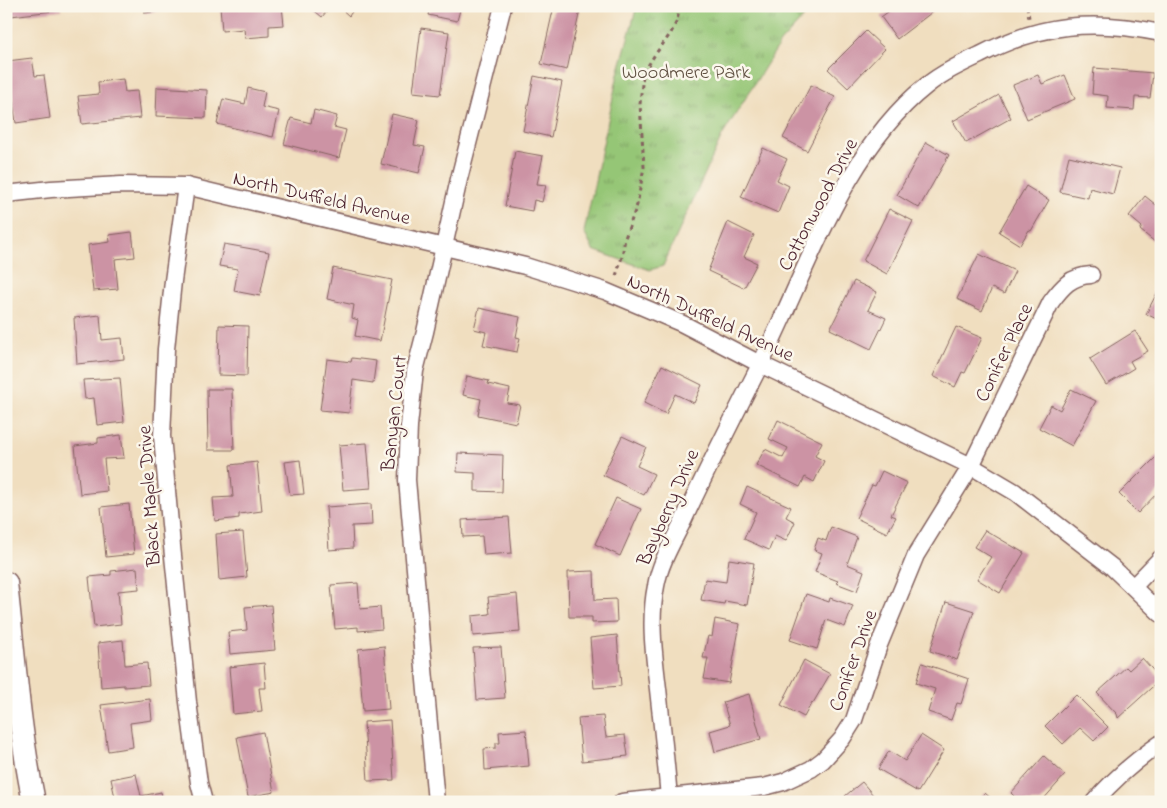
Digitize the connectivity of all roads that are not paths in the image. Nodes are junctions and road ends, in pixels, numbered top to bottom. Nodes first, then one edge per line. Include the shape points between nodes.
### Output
1 (503, 6) edge
2 (1161, 32) edge
3 (186, 186) junction
4 (6, 194) edge
5 (444, 248) junction
6 (1091, 275) dead end
7 (760, 364) junction
8 (971, 466) junction
9 (1161, 558) edge
10 (6, 582) edge
11 (1134, 586) junction
12 (1161, 614) edge
13 (1161, 743) edge
14 (670, 798) junction
15 (34, 802) edge
16 (204, 802) edge
17 (436, 802) edge
18 (622, 802) edge
19 (1094, 802) edge

1 - 5 street, Banyan Court via 458,179
2 - 7 street, Cottonwood Drive via 1092,24 1032,33 1001,44 926,86 898,112 855,171 824,226
3 - 4 street, North Duffield Avenue via 51,188
3 - 5 street, North Duffield Avenue
3 - 16 street, Black Maple Drive via 166,349 162,436 188,702
5 - 7 street, North Duffield Avenue via 525,266 611,293 684,324
5 - 17 street, Banyan Court via 415,371 407,480
6 - 8 street, Conifer Place via 1071,279 1051,302
7 - 8 street, North Duffield Avenue
7 - 14 street, Bayberry Drive via 698,489 656,585 653,642
8 - 11 street, North Duffield Avenue via 1015,492
8 - 14 street, Conifer Drive via 916,555 879,645 854,720 823,760 783,782 764,787
9 - 11 street
10 - 15 street
11 - 12 street, North Duffield Avenue
13 - 19 street via 1138,758
14 - 18 street, Conifer Drive

